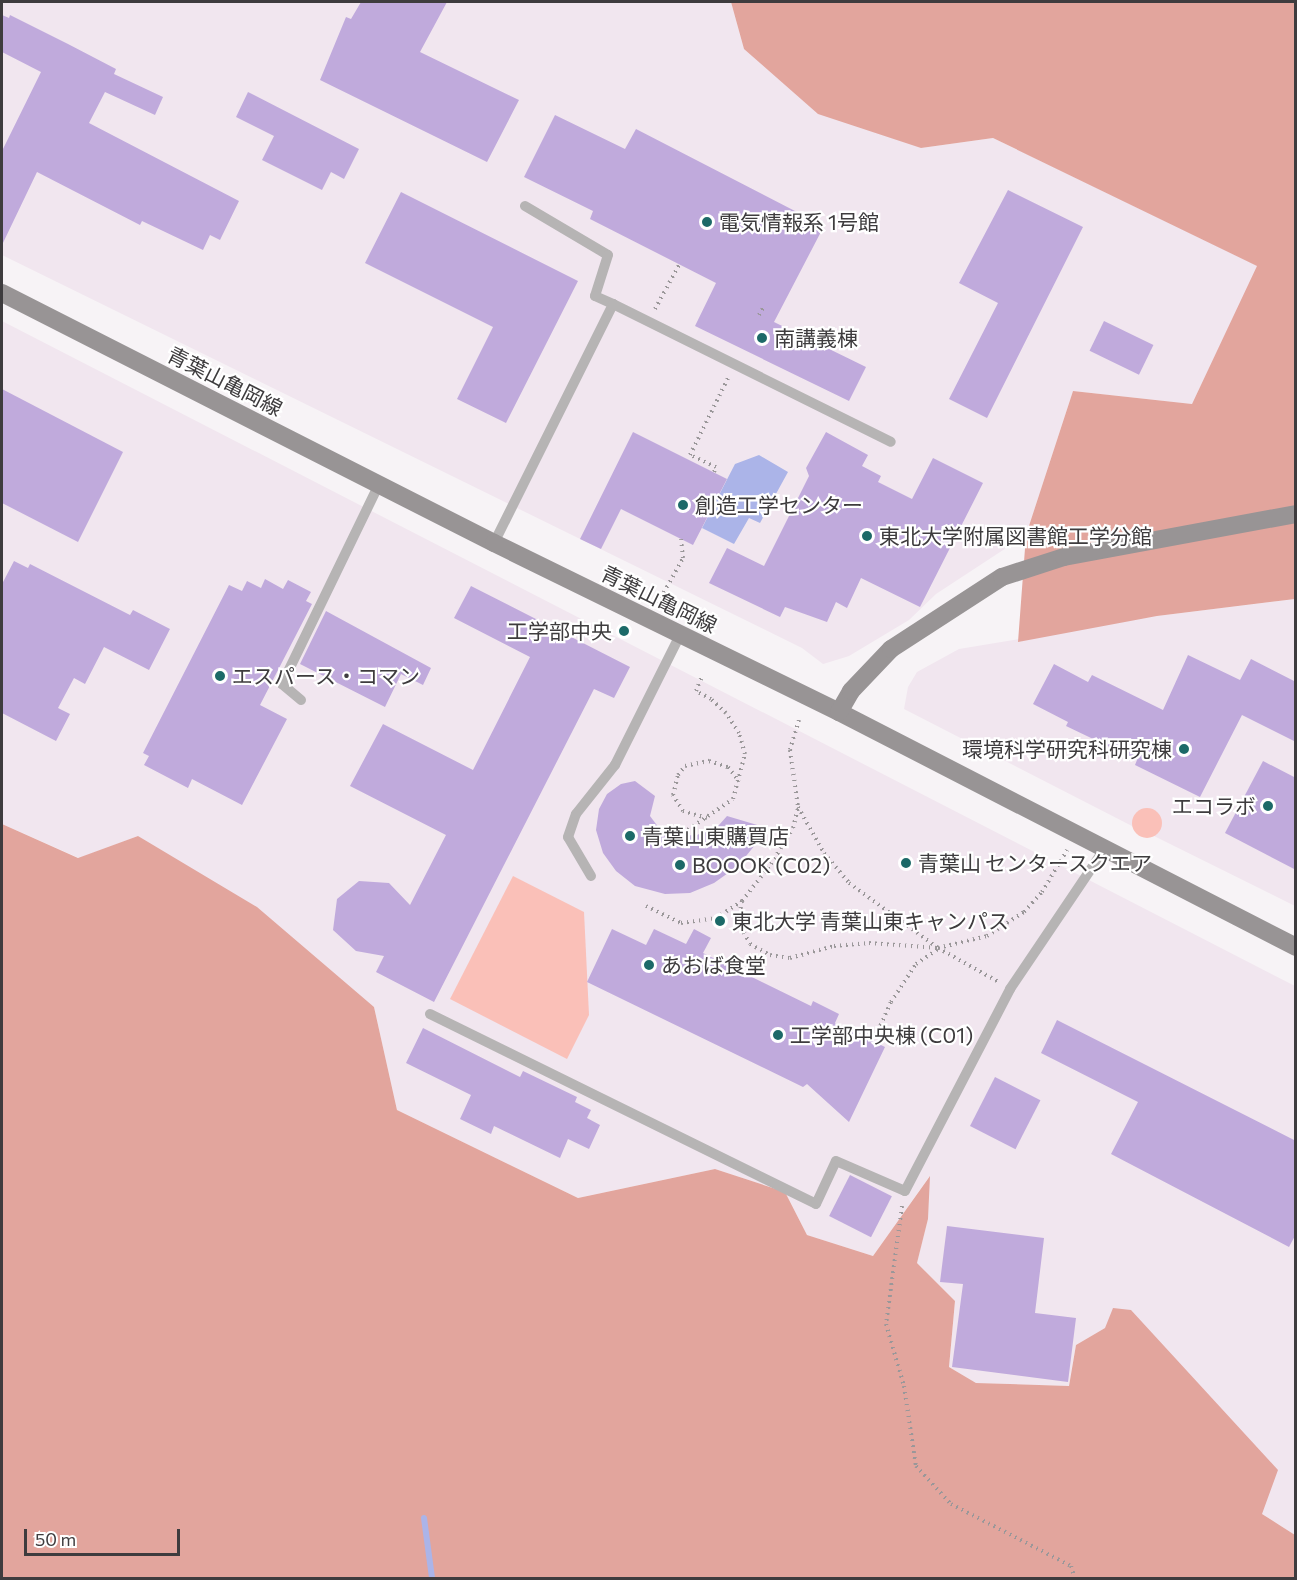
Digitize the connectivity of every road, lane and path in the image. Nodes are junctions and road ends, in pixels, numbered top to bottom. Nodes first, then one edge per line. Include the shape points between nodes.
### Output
1 (525, 206) dead end
2 (679, 265) dead end
3 (2, 293) edge
4 (613, 304) junction
5 (763, 308) dead end
6 (759, 315) dead end
7 (647, 323) junction
8 (734, 365) junction
9 (891, 442) dead end
10 (714, 472) dead end
11 (379, 484) junction
12 (1296, 514) edge
13 (681, 539) dead end
14 (494, 543) junction
15 (650, 620) junction
16 (680, 635) junction
17 (702, 676) dead end
18 (301, 700) dead end
19 (839, 712) junction
20 (799, 720) dead end
21 (739, 782) junction
22 (798, 807) junction
23 (708, 818) junction
24 (683, 833) dead end
25 (1103, 851) junction
26 (1063, 856) dead end
27 (591, 876) dead end
28 (742, 900) junction
29 (646, 906) dead end
30 (1296, 947) edge
31 (938, 948) junction
32 (1001, 984) dead end
33 (430, 1014) dead end
34 (878, 1031) dead end
35 (905, 1191) junction
36 (1075, 1578) edge

1 - 4 lane via 608,255 595,296
2 - 7 path
3 - 11 street, 青葉山亀岡線
4 - 7 lane
4 - 14 lane
5 - 6 path
7 - 8 lane
8 - 9 lane
8 - 10 path via 690,455 716,468
11 - 14 street, 青葉山亀岡線
11 - 18 lane via 282,684
12 - 19 street via 1065,557 1002,577 891,649 851,691
13 - 15 path via 683,558
14 - 15 street, 青葉山亀岡線
15 - 16 street, 青葉山亀岡線
16 - 19 street, 青葉山亀岡線
16 - 27 lane via 615,765 576,814 568,837
17 - 21 path via 696,691 711,699 739,733 745,754
19 - 25 street, 青葉山亀岡線
20 - 22 path via 790,750
21 - 23 path via 733,799
21 - 23 path via 728,767 709,761 686,766 678,775 673,795 682,811
22 - 28 path via 787,837
22 - 31 path via 824,853 849,883
23 - 24 path
25 - 30 street, 青葉山亀岡線
25 - 35 lane via 1010,989
26 - 31 path via 1042,892 1007,925 987,936
28 - 29 path via 716,918 681,923
28 - 31 path via 738,922 750,944 770,955 790,958 834,946 869,943
31 - 32 path
31 - 34 path via 916,964
33 - 35 lane via 816,1204 836,1161
35 - 36 path via 892,1257 886,1324 904,1386 916,1466 951,1504 1071,1566

